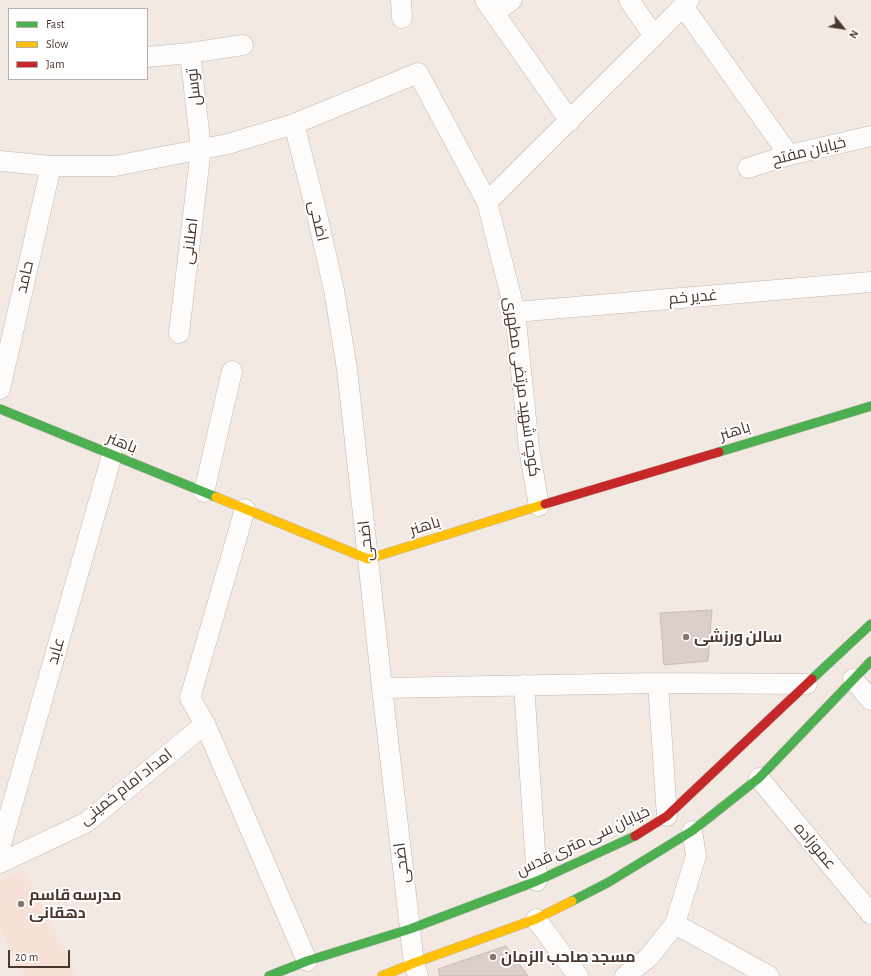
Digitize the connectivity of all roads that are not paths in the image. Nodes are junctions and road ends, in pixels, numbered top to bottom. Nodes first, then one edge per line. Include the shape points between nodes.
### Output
1 (512, 0) edge
2 (629, 0) edge
3 (686, 3) edge
4 (489, 7) edge
5 (654, 36) junction
6 (243, 45) dead end
7 (190, 53) junction
8 (148, 57) edge
9 (570, 121) junction
10 (294, 124) junction
11 (871, 136) edge
12 (201, 149) junction
13 (789, 155) junction
14 (0, 161) edge
15 (51, 166) junction
16 (748, 168) dead end
17 (487, 202) junction
18 (871, 282) edge
19 (514, 312) junction
20 (179, 333) dead end
21 (232, 371) dead end
22 (0, 388) edge
23 (871, 406) edge
24 (0, 410) edge
25 (112, 455) junction
26 (204, 492) junction
27 (539, 506) junction
28 (245, 509) junction
29 (368, 559) junction
30 (871, 624) edge
31 (871, 661) edge
32 (853, 679) junction
33 (658, 683) junction
34 (807, 684) junction
35 (524, 685) junction
36 (382, 688) junction
37 (871, 700) edge
38 (205, 724) junction
39 (759, 778) junction
40 (667, 816) junction
41 (692, 831) junction
42 (0, 848) edge
43 (0, 863) edge
44 (537, 881) junction
45 (871, 914) edge
46 (536, 919) junction
47 (674, 924) junction
48 (410, 929) junction
49 (307, 961) junction
50 (416, 969) edge
51 (269, 976) edge
52 (382, 976) edge
53 (578, 976) edge
54 (625, 976) edge
55 (770, 976) edge

1 - 4 street
2 - 5 street
3 - 5 street
3 - 13 street
4 - 9 street
5 - 9 street
6 - 7 street, توسل
7 - 8 street
7 - 12 street, توسل
9 - 17 street
10 - 12 street, کوچه شهید مرتضی مطهری via 228,144
10 - 17 street, کوچه شهید مرتضی مطهری via 418,73
10 - 29 street, اضحی via 334,290 347,369
11 - 13 street, خیابان مفتح
12 - 15 street, کوچه شهید مرتضی مطهری via 114,166
12 - 20 street, اصلانی
13 - 16 street, خیابان مفتح
14 - 15 street, کوچه شهید مرتضی مطهری
15 - 22 street, حامد
17 - 19 street, کوچه شهید مرتضی مطهری
18 - 19 street, غدیر خم
19 - 27 street, کوچه شهید مرتضی مطهری via 529,448
21 - 26 street
23 - 27 main road, باهنر
24 - 25 main road, باهنر
25 - 26 main road, باهنر
25 - 42 street, عابد
26 - 28 main road, باهنر
27 - 29 main road, باهنر
28 - 29 main road, باهنر
28 - 38 street via 190,698
29 - 36 street, اضحی
30 - 34 main road, خیابان سی متری قدس
31 - 32 main road
32 - 37 street
32 - 39 main road
33 - 34 street
33 - 35 street
33 - 40 street
34 - 40 main road, خیابان سی متری قدس
35 - 36 street
35 - 44 street
36 - 48 street, اضحی
38 - 43 street, امداد امام خمینی via 87,822
38 - 49 street
39 - 41 main road
39 - 45 street, عموزاده
40 - 44 main road, خیابان سی متری قدس via 635,836
41 - 46 main road via 609,882
41 - 47 street via 696,856
44 - 48 main road, خیابان سی متری قدس
46 - 50 main road
46 - 53 street
47 - 54 street via 649,958
47 - 55 street
48 - 49 main road, خیابان سی متری قدس
48 - 50 street, اضحی
49 - 51 main road, خیابان سی متری قدس
50 - 52 main road

